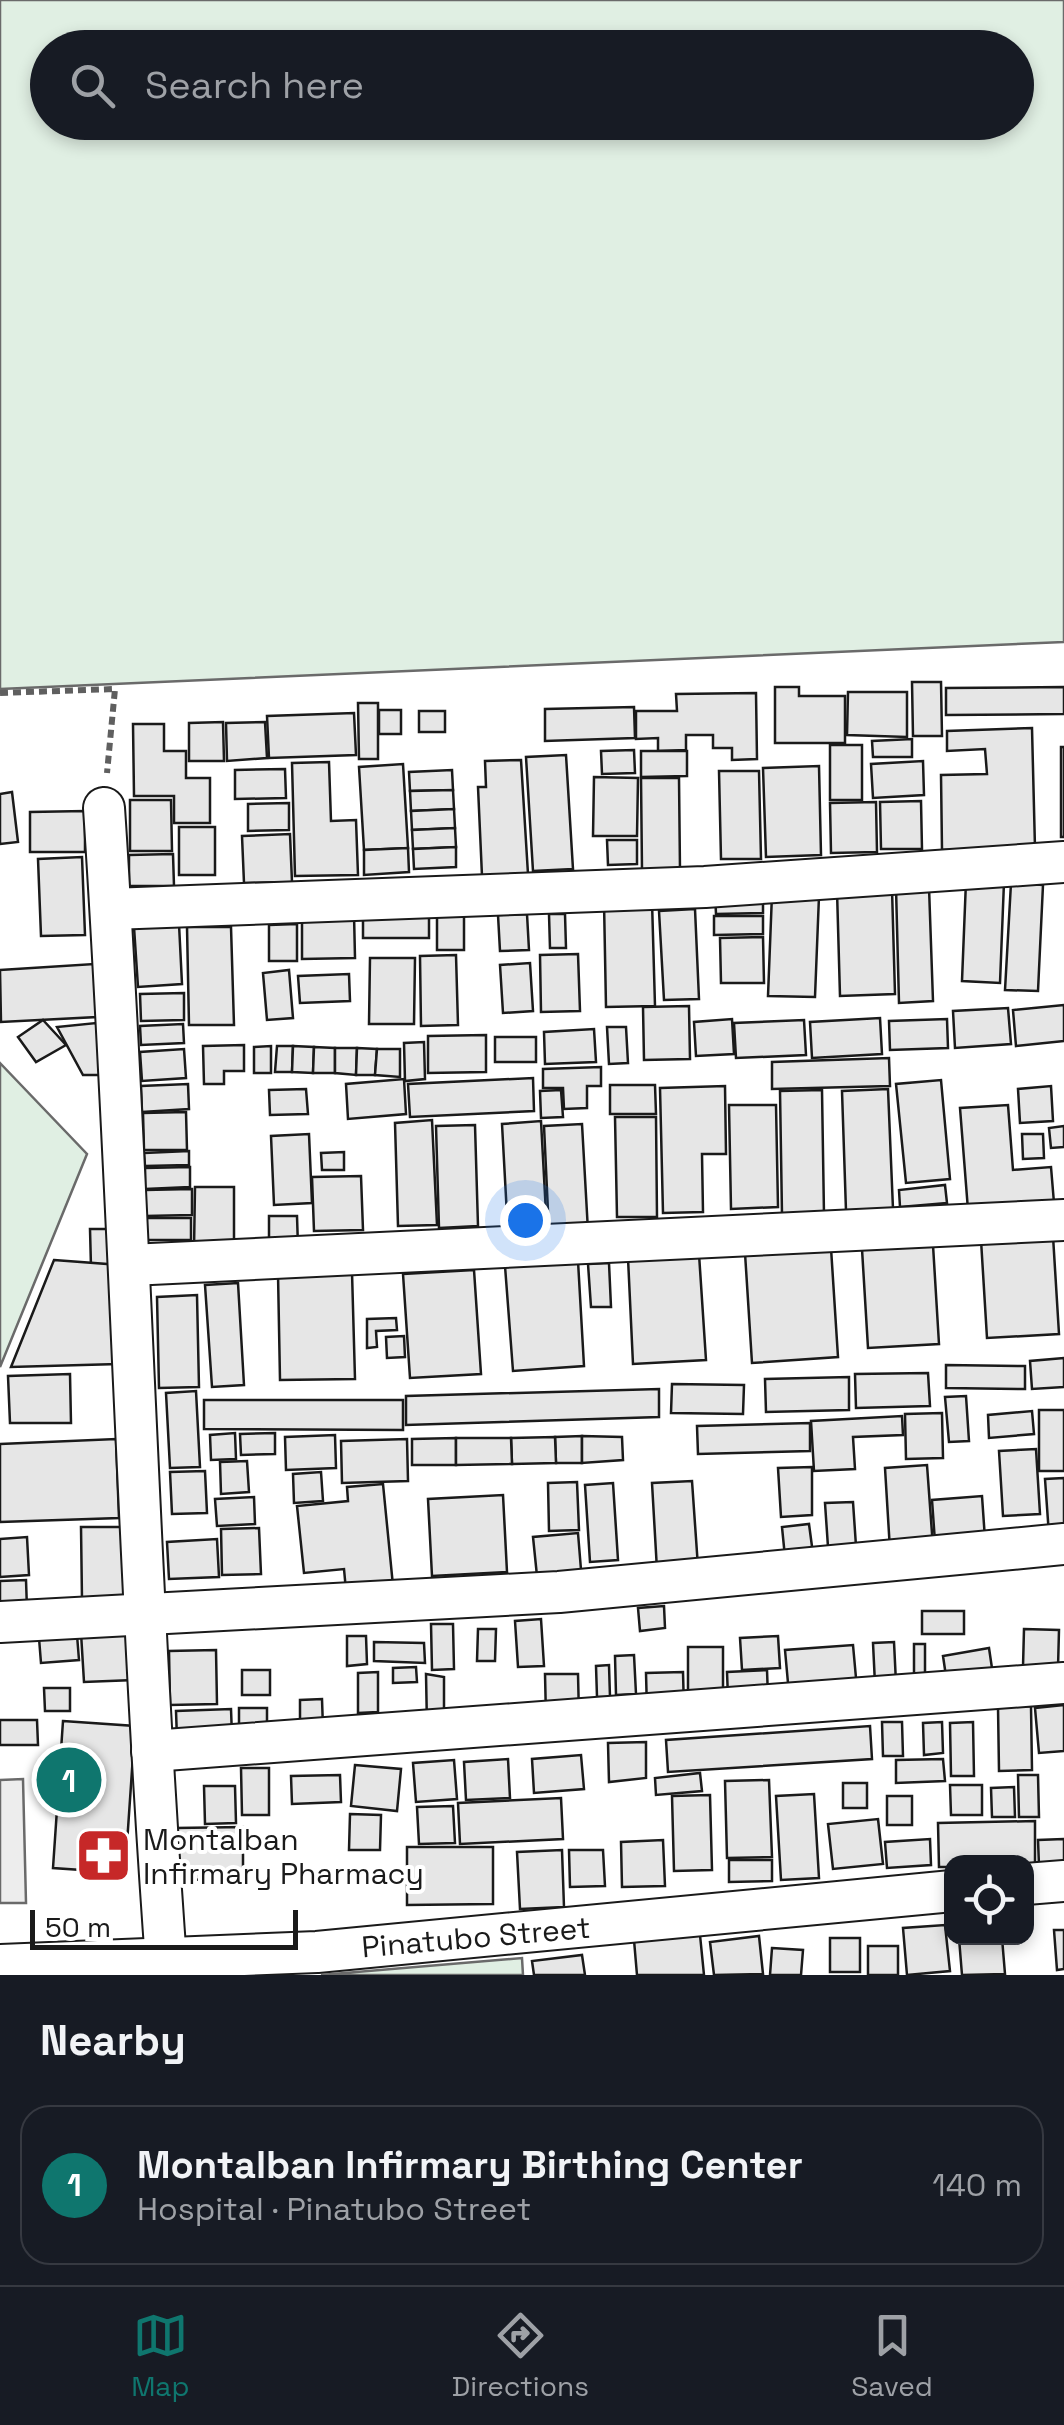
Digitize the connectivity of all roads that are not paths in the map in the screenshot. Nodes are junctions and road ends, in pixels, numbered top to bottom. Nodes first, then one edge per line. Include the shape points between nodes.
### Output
1 (104, 808) road end
2 (1064, 862) edge
3 (111, 909) junction
4 (1064, 1220) edge
5 (130, 1265) junction
6 (1064, 1544) edge
7 (144, 1616) junction
8 (0, 1622) edge
9 (1064, 1683) edge
10 (152, 1751) junction
11 (1064, 1880) edge
12 (1034, 1883) edge
13 (944, 1892) edge
14 (0, 1965) edge
15 (166, 1968) edge

1 - 3 street
2 - 3 street via 704,887
3 - 5 street
4 - 5 street
5 - 7 street
6 - 7 street via 558,1592
7 - 8 street
7 - 10 street
9 - 10 street
10 - 15 street
11 - 12 street
13 - 15 street, Pinatubo Street
14 - 15 street, Pinatubo Street

